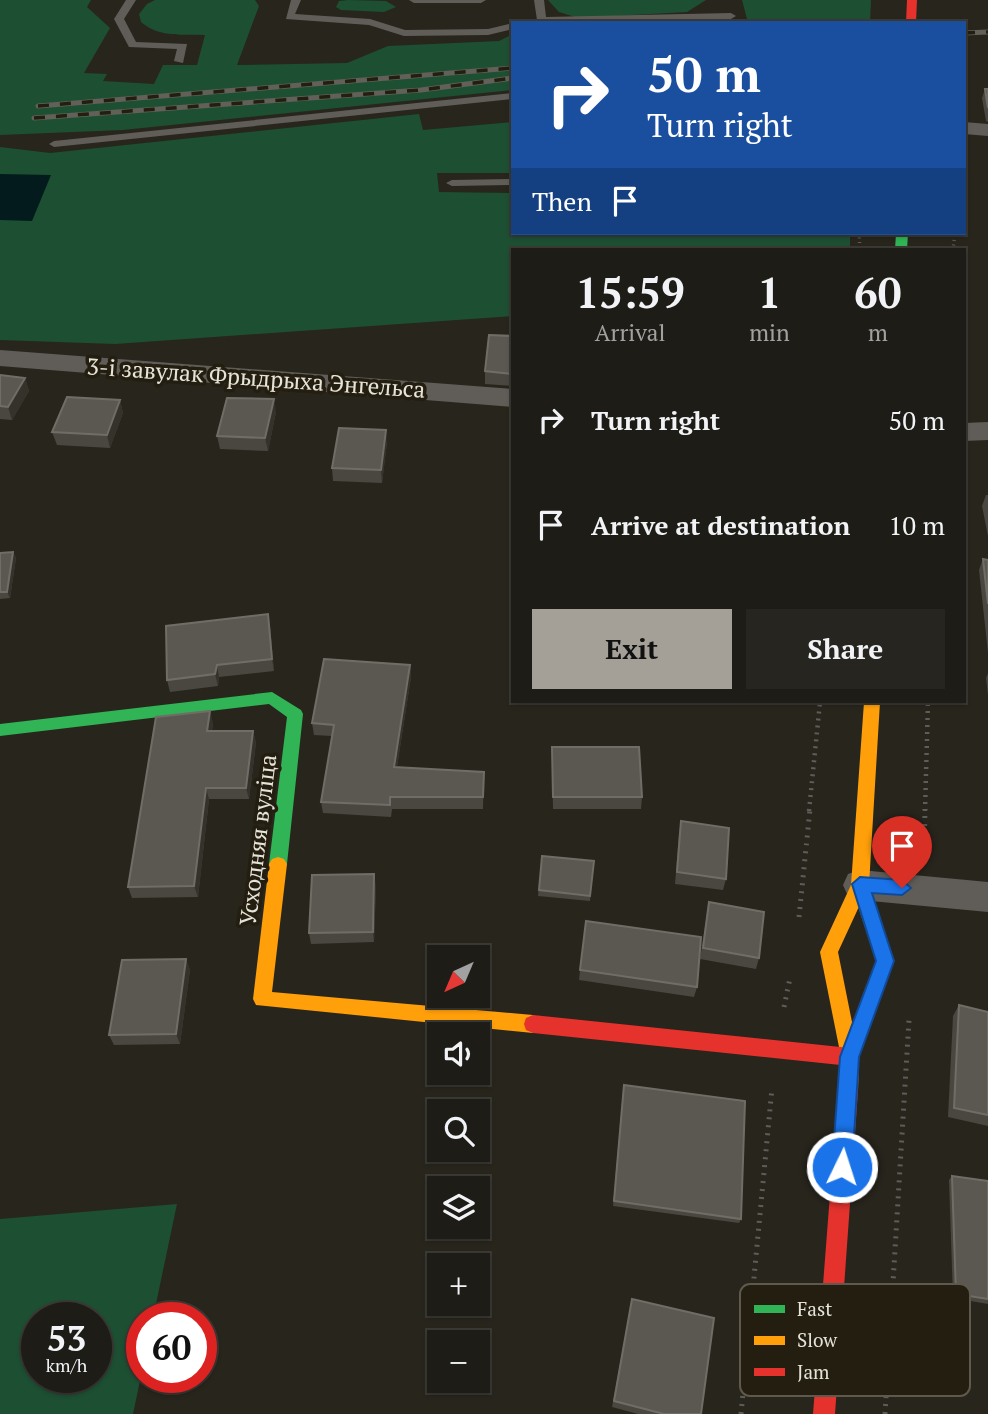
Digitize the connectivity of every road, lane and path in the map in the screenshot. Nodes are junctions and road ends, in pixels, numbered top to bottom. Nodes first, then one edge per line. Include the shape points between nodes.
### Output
1 (131, 0) edge
2 (296, 0) edge
3 (414, 0) edge
4 (481, 0) edge
5 (539, 0) edge
6 (912, 0) edge
7 (731, 15) edge
8 (542, 20) junction
9 (537, 21) edge
10 (911, 21) edge
11 (511, 26) edge
12 (179, 61) dead end
13 (511, 96) edge
14 (966, 128) edge
15 (988, 130) edge
16 (54, 144) dead end
17 (511, 182) edge
18 (452, 183) dead end
19 (0, 358) edge
20 (511, 398) edge
21 (988, 431) edge
22 (966, 432) edge
23 (872, 703) edge
24 (928, 703) edge
25 (0, 730) edge
26 (860, 884) junction
27 (923, 889) junction
28 (988, 897) edge
29 (791, 971) dead end
30 (909, 1018) dead end
31 (776, 1047) junction
32 (849, 1057) junction
33 (753, 1284) edge
34 (833, 1284) edge
35 (894, 1284) edge
36 (743, 1396) edge
37 (825, 1396) edge
38 (887, 1396) edge
39 (741, 1414) edge
40 (824, 1414) edge
41 (886, 1414) edge

1 - 12 lane via 119,19 133,45 183,46
2 - 11 lane via 289,17 370,22 404,33 488,32
3 - 4 lane
5 - 8 lane
6 - 10 street
7 - 8 lane
8 - 9 lane
13 - 16 lane
14 - 15 street
17 - 18 lane
19 - 20 street, 3-і завулак Фрыдрыха Энгельса
21 - 22 street
23 - 26 street
24 - 27 path
25 - 31 street, Усходняя вуліца via 272,698 295,714 262,999
26 - 27 street
26 - 32 street via 829,952
26 - 32 street via 885,961
27 - 28 street
29 - 31 path
30 - 35 path
31 - 32 street
31 - 33 path
32 - 34 street
36 - 39 path
37 - 40 street
38 - 41 path

